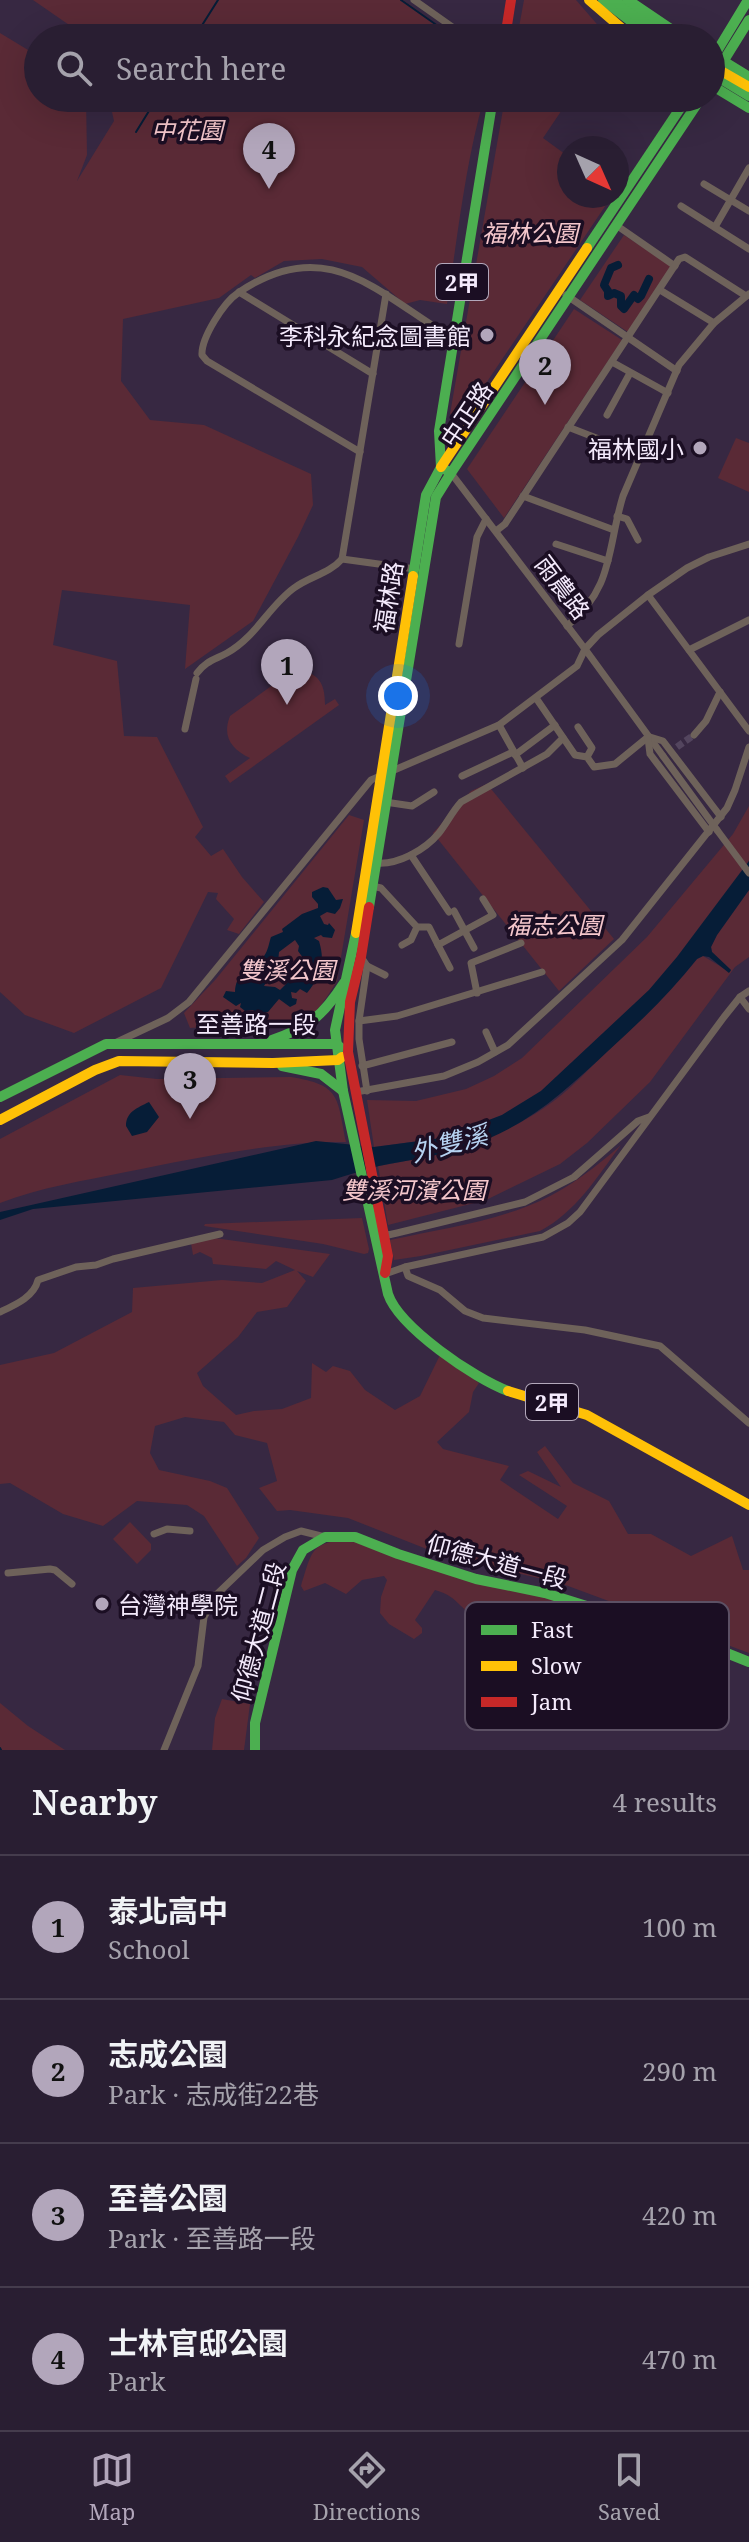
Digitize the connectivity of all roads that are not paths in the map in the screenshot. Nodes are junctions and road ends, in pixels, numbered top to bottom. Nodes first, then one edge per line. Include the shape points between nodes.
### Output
1 (414, 0) edge
2 (511, 0) edge
3 (589, 0) edge
4 (603, 0) edge
5 (614, 0) edge
6 (628, 0) edge
7 (745, 1) edge
8 (749, 20) edge
9 (448, 24) edge
10 (507, 24) edge
11 (617, 24) edge
12 (635, 24) edge
13 (647, 24) edge
14 (663, 24) edge
15 (725, 44) edge
16 (725, 53) edge
17 (725, 71) edge
18 (725, 74) edge
19 (725, 77) edge
20 (749, 77) edge
21 (725, 81) edge
22 (749, 87) edge
23 (749, 96) edge
24 (749, 108) edge
25 (491, 112) edge
26 (678, 112) edge
27 (692, 112) edge
28 (749, 168) edge
29 (704, 184) dead end
30 (731, 200) junction
31 (681, 206) dead end
32 (749, 211) edge
33 (616, 225) junction
34 (715, 227) junction
35 (749, 249) edge
36 (675, 266) junction
37 (660, 290) junction
38 (239, 292) junction
39 (563, 293) junction
40 (386, 294) junction
41 (748, 295) edge
42 (714, 323) junction
43 (628, 338) junction
44 (454, 339) junction
45 (612, 362) junction
46 (677, 371) junction
47 (630, 373) junction
48 (373, 374) junction
49 (668, 393) junction
50 (607, 415) dead end
51 (568, 427) junction
52 (360, 452) junction
53 (640, 455) junction
54 (446, 470) junction
55 (523, 496) junction
56 (617, 516) junction
57 (486, 519) junction
58 (614, 530) junction
59 (496, 531) junction
60 (638, 540) dead end
61 (556, 544) dead end
62 (749, 544) edge
63 (342, 559) junction
64 (608, 561) junction
65 (418, 570) junction
66 (648, 595) junction
67 (749, 620) edge
68 (567, 626) junction
69 (459, 644) dead end
70 (585, 649) junction
71 (689, 650) junction
72 (720, 692) junction
73 (536, 698) junction
74 (499, 725) junction
75 (555, 725) junction
76 (578, 727) dead end
77 (185, 729) dead end
78 (749, 731) edge
79 (694, 735) tunnel mouth
80 (648, 737) junction
81 (563, 738) junction
82 (749, 747) edge
83 (514, 754) junction
84 (587, 757) junction
85 (523, 768) junction
86 (385, 774) junction
87 (462, 776) dead end
88 (434, 792) dead end
89 (385, 802) junction
90 (721, 817) junction
91 (709, 832) junction
92 (411, 855) junction
93 (376, 863) junction
94 (749, 873) edge
95 (372, 886) junction
96 (483, 899) dead end
97 (417, 927) junction
98 (464, 930) junction
99 (521, 943) dead end
100 (402, 945) dead end
101 (438, 945) junction
102 (474, 948) dead end
103 (364, 962) junction
104 (450, 968) dead end
105 (542, 972) dead end
106 (385, 975) dead end
107 (345, 981) junction
108 (749, 991) edge
109 (477, 993) junction
110 (740, 997) junction
111 (749, 1009) edge
112 (359, 1021) junction
113 (486, 1032) dead end
114 (452, 1042) dead end
115 (115, 1043) junction
116 (264, 1043) junction
117 (336, 1044) junction
118 (348, 1052) junction
119 (495, 1052) junction
120 (338, 1060) junction
121 (273, 1063) junction
122 (362, 1066) junction
123 (343, 1091) junction
124 (0, 1097) edge
125 (357, 1098) junction
126 (649, 1117) junction
127 (0, 1120) edge
128 (379, 1228) junction
129 (220, 1234) dead end
130 (405, 1267) junction
131 (385, 1274) junction
132 (0, 1312) edge
133 (749, 1423) edge
134 (749, 1505) edge
135 (190, 1531) dead end
136 (154, 1534) dead end
137 (325, 1537) junction
138 (8, 1573) dead end
139 (72, 1584) dead end
140 (574, 1602) edge
141 (729, 1654) edge
142 (749, 1662) edge
143 (164, 1750) edge
144 (255, 1750) edge

1 - 9 street
2 - 10 main road
3 - 11 main road
4 - 12 main road
5 - 13 main road
6 - 14 main road
7 - 15 main road
8 - 16 main road
17 - 20 main road
18 - 22 main road
19 - 23 main road
21 - 24 main road
25 - 44 main road, 福林路 / 2甲
26 - 39 main road, 中正路
27 - 33 main road, 中正路
28 - 30 street
29 - 30 street
30 - 32 street
30 - 34 street
31 - 34 street
33 - 36 street
33 - 39 main road, 中正路
34 - 35 street
36 - 37 street
36 - 41 street via 685,257
37 - 42 street
37 - 43 street
38 - 40 street via 258,280 304,268 340,271
38 - 48 street
38 - 52 street via 229,299 204,341 202,355
39 - 43 street
39 - 54 main road, 中正路
40 - 44 street
40 - 48 street
41 - 42 street
42 - 46 street
43 - 45 street
43 - 46 street
44 - 54 main road, 福林路 / 2甲 via 439,431
45 - 47 street
45 - 51 street
46 - 49 street
47 - 49 street
47 - 50 street
48 - 52 street
49 - 53 street
51 - 53 street
51 - 55 street
52 - 63 street
53 - 56 street
54 - 57 street, 雨農路
54 - 65 main road, 福林路 / 2甲 via 426,495
55 - 58 street
55 - 59 street
56 - 58 street
56 - 60 street via 627,519
57 - 59 street, 雨農路
57 - 69 street via 477,537
58 - 64 street
59 - 68 street, 雨農路
61 - 64 street
62 - 66 street via 687,568
63 - 65 street
63 - 77 street via 295,587 257,630 206,662 197,676
64 - 68 street via 589,607
65 - 86 main road, 福林路 / 2甲
66 - 70 street
66 - 71 street
67 - 71 street
68 - 70 street, 雨農路
70 - 73 street via 577,666
70 - 80 street, 雨農路
71 - 72 street
72 - 78 street
72 - 79 street
73 - 74 street
73 - 75 street
74 - 83 street
74 - 86 street
75 - 81 street
75 - 83 street
76 - 84 street via 592,748
80 - 84 street via 615,764 594,767
80 - 90 street, 雨農路 via 674,749
80 - 91 street, 雨農路 via 650,754
80 - 94 street, 雨農路, bridge
81 - 84 street via 575,755
81 - 85 street
82 - 90 street
83 - 85 street
83 - 87 street
85 - 92 street via 461,802 437,836
86 - 89 main road, 福林路 / 2甲
86 - 107 main road, 福林路 / 2甲
86 - 115 street via 365,786 189,1002
88 - 89 street via 412,806
89 - 93 main road, 福林路 / 2甲
90 - 91 street
91 - 119 street via 622,940
92 - 93 street
92 - 98 street
93 - 95 main road, 福林路 / 2甲
95 - 97 street via 381,888
95 - 103 main road, 福林路 / 2甲
96 - 98 street via 493,915
97 - 100 street
97 - 101 street via 429,927
98 - 101 street
98 - 102 street
99 - 109 street via 471,963
101 - 104 street
103 - 106 street
103 - 112 street
103 - 118 main road, 福林路 / 2甲 via 350,1002
105 - 109 street
107 - 116 main road via 314,1023
107 - 117 main road, 福林路 / 2甲
108 - 110 street
109 - 112 street
110 - 111 street
110 - 126 street
112 - 122 street
113 - 119 street
114 - 122 street
115 - 116 main road, 至善路一段
115 - 124 main road, 至善路一段
116 - 117 main road, 至善路一段
117 - 118 main road, 至善路一段
117 - 120 main road, 福林路 / 2甲
118 - 120 main road, 至善路一段
118 - 125 main road, 福林路 / 2甲
119 - 125 street via 444,1076
120 - 121 main road, 至善路一段
120 - 123 main road, 福林路 / 2甲
121 - 123 main road via 321,1074
121 - 127 main road, 至善路一段 via 119,1061
122 - 125 street
123 - 125 main road, 福林路 / 2甲
125 - 128 main road, 2甲
126 - 128 street via 574,1177 525,1202 388,1235
126 - 130 street via 580,1212 557,1231
128 - 131 main road, 2甲
129 - 132 street via 38,1280 19,1303
130 - 131 street
130 - 133 street via 408,1276 483,1318 585,1330 660,1346
131 - 134 main road, 2甲 via 390,1301 405,1320 499,1388 587,1415
135 - 136 street
137 - 140 main road, 仰德大道一段 via 360,1538 476,1579
137 - 143 street via 301,1531 285,1537 263,1550 217,1594 204,1617 198,1666
137 - 144 main road, 仰德大道二段 via 303,1550 292,1570 255,1723
138 - 139 street via 50,1569
141 - 142 main road, 仰德大道一段

